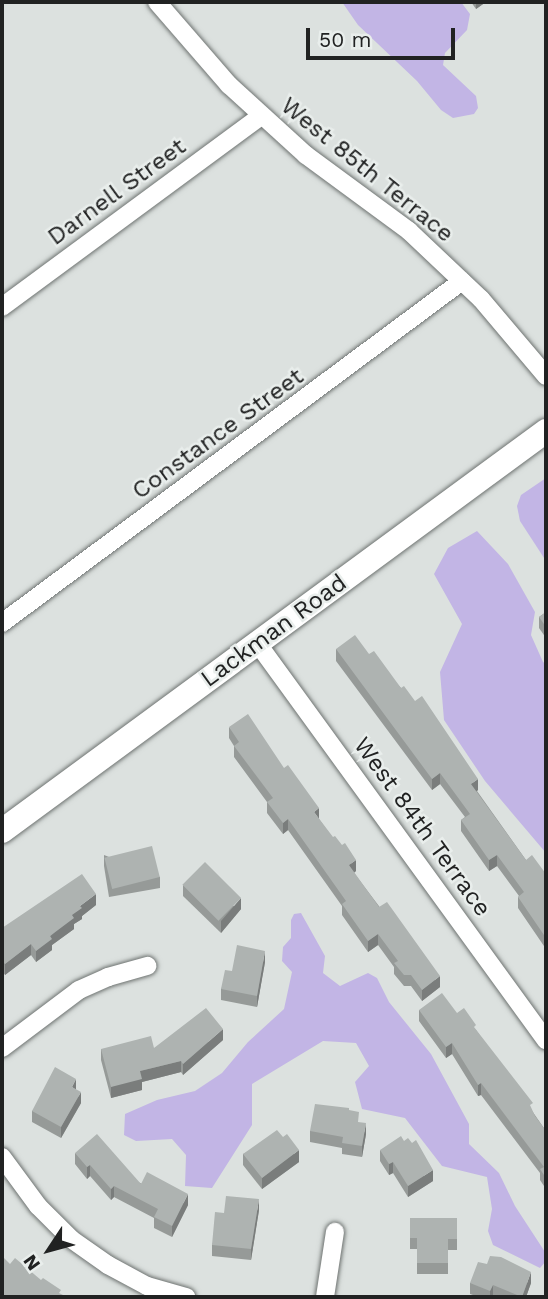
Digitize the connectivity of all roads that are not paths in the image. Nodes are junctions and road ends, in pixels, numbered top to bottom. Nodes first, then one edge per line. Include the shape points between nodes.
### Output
1 (157, 2) edge
2 (261, 116) junction
3 (462, 281) junction
4 (2, 307) edge
5 (546, 376) edge
6 (546, 431) edge
7 (2, 623) edge
8 (258, 644) junction
9 (2, 831) edge
10 (147, 966) dead end
11 (546, 1040) edge
12 (2, 1048) edge
13 (2, 1157) edge
14 (335, 1232) dead end
15 (186, 1297) edge
16 (325, 1297) edge

1 - 2 street, West 85th Terrace
2 - 3 street, West 85th Terrace via 409,232
2 - 4 street, Darnell Street
3 - 5 street, West 85th Terrace
3 - 7 street, Constance Street
6 - 8 main road, Lackman Road
8 - 9 main road, Lackman Road
8 - 11 street, West 84th Terrace
10 - 12 street via 86,986
13 - 15 street via 38,1206 71,1239 147,1286
14 - 16 street

